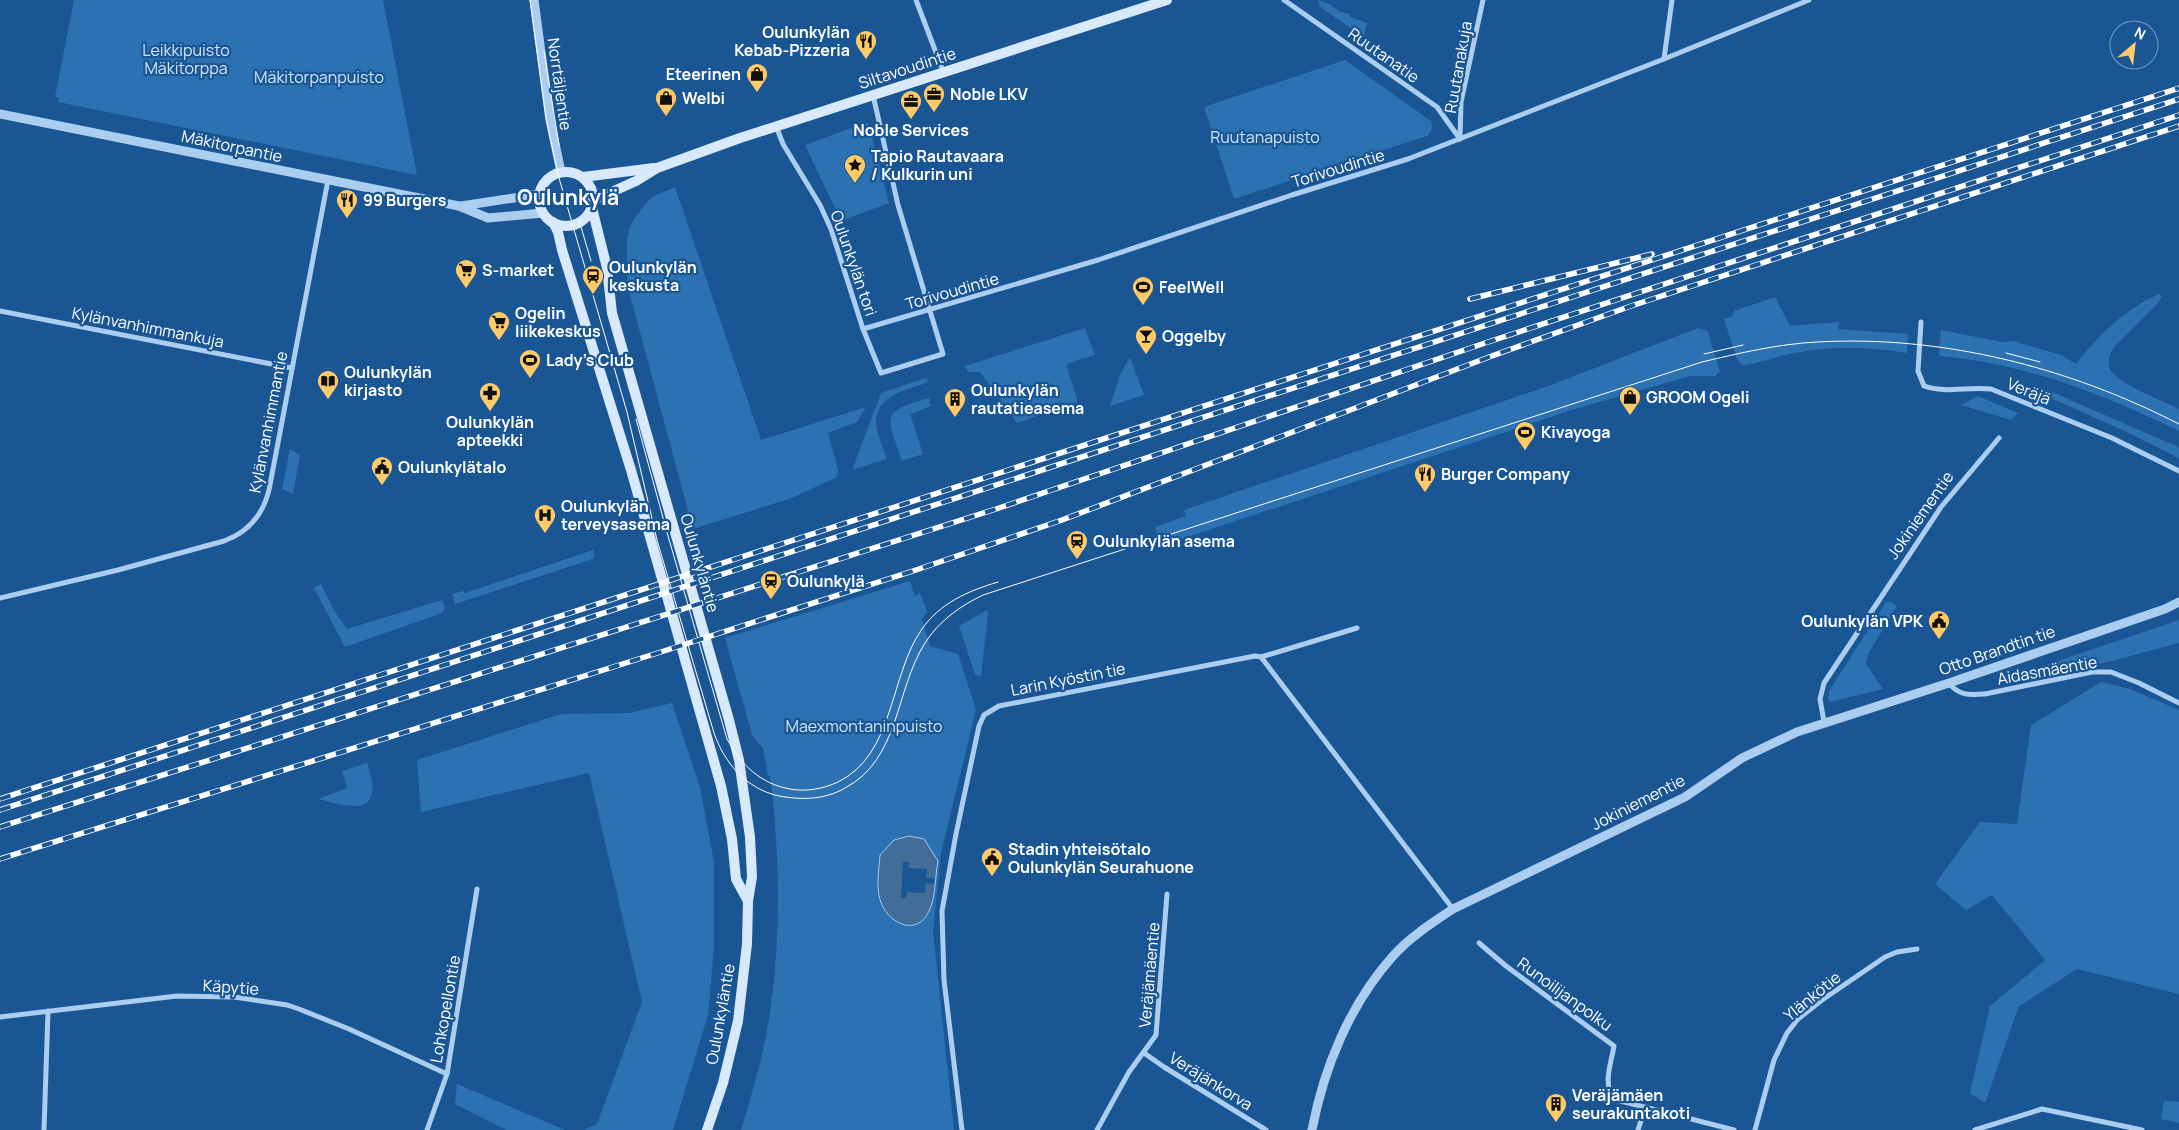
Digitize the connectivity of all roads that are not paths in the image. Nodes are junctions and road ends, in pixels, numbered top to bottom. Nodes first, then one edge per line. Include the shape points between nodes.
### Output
1 (534, 0) edge
2 (916, 0) edge
3 (1167, 0) edge
4 (1284, 0) edge
5 (1483, 0) edge
6 (1672, 0) edge
7 (1809, 0) edge
8 (1664, 59) junction
9 (943, 71) junction
10 (872, 94) junction
11 (0, 114) edge
12 (776, 126) junction
13 (1460, 139) junction
14 (658, 168) junction
15 (561, 172) junction
16 (583, 177) junction
17 (328, 180) junction
18 (540, 194) junction
19 (593, 204) junction
20 (459, 206) junction
21 (543, 213) junction
22 (553, 222) junction
23 (931, 310) junction
24 (0, 311) edge
25 (1921, 322) dead end
26 (864, 330) junction
27 (292, 368) junction
28 (1999, 438) dead end
29 (2179, 472) edge
30 (0, 598) edge
31 (2179, 602) edge
32 (1357, 628) dead end
33 (1261, 657) junction
34 (1948, 683) junction
35 (2179, 703) edge
36 (1824, 722) junction
37 (478, 889) dead end
38 (1168, 894) dead end
39 (748, 901) junction
40 (1453, 909) junction
41 (1479, 943) dead end
42 (1917, 949) dead end
43 (48, 1011) junction
44 (0, 1017) edge
45 (1144, 1053) junction
46 (447, 1074) junction
47 (1645, 1108) junction
48 (44, 1130) edge
49 (427, 1130) edge
50 (707, 1130) edge
51 (962, 1130) edge
52 (1097, 1130) edge
53 (1266, 1130) edge
54 (1312, 1130) edge
55 (1638, 1130) edge
56 (1734, 1130) edge
57 (1755, 1130) edge
58 (1975, 1130) edge
59 (2142, 1130) edge

1 - 15 street, Norrtäljentie via 550,120
2 - 9 street
3 - 9 main road, Siltavoudintie
4 - 13 street, Ruutanatie via 1437,107
5 - 13 street, Ruutanakuja via 1462,102
6 - 8 street
7 - 8 street, Torivoudintie
8 - 13 street, Torivoudintie
9 - 10 main road, Siltavoudintie
10 - 12 main road, Siltavoudintie
10 - 23 street via 898,205
11 - 17 street, Mäkitorpantie
12 - 14 main road, Siltavoudintie
12 - 26 street, Oulunkylän tori via 831,229
13 - 23 street, Torivoudintie via 1098,260
14 - 16 main road, Siltavoudintie
14 - 19 main road, Siltavoudintie
15 - 16 main road
15 - 18 main road via 549,178
16 - 19 main road via 591,187
17 - 20 street, Mäkitorpantie
17 - 27 street, Kylänvanhimmantie
18 - 20 street, Mäkitorpantie
18 - 21 main road
19 - 22 main road via 583,220 576,224
19 - 39 main road, Oulunkyläntie via 607,268 612,313 739,760 752,859
20 - 21 street, Mäkitorpantie via 488,218
21 - 22 main road
22 - 39 main road via 631,470 721,786 736,879
23 - 26 street, Torivoudintie
23 - 26 street, Oulunkylän tori via 943,354 881,373
24 - 27 street, Kylänvanhimmankuja
25 - 29 street, Veräjä via 1918,371 1924,386 1947,391 1975,387 1991,389 2112,438
27 - 30 street, Kylänvanhimmantie via 267,497 248,528 224,541
28 - 36 street, Jokiniementie via 1941,507 1824,684 1820,699
31 - 34 street, Otto Brandtin tie
32 - 33 street
33 - 40 street
33 - 51 street, Larin Kyöstin tie via 1017,701 984,715 961,809 942,912 944,980
34 - 35 street, Aidasmäentie via 1956,692 1985,694 2092,672 2111,672
34 - 36 street, Otto Brandtin tie
36 - 40 street, Jokiniementie via 1742,758 1685,797
37 - 46 street, Lohkopellontie
38 - 45 street, Veräjämäentie via 1156,1035
39 - 50 main road, Oulunkyläntie via 738,1021 723,1083
40 - 54 street, Jokiniementie via 1394,955 1368,987 1337,1047
41 - 47 street, Runoilijanpolku via 1614,1046 1607,1082 1609,1091 1613,1099
42 - 57 street, Ylänkötie via 1884,956 1798,1020 1780,1046
43 - 44 street, Käpytie
43 - 46 street, Käpytie via 178,996 234,997 287,1005 349,1029
43 - 48 street
45 - 52 street, Veräjämäentie via 1129,1072
45 - 53 street, Veräjänkorva
46 - 49 street, Lohkopellontie
47 - 55 street
47 - 56 street
58 - 59 street via 2042,1109

